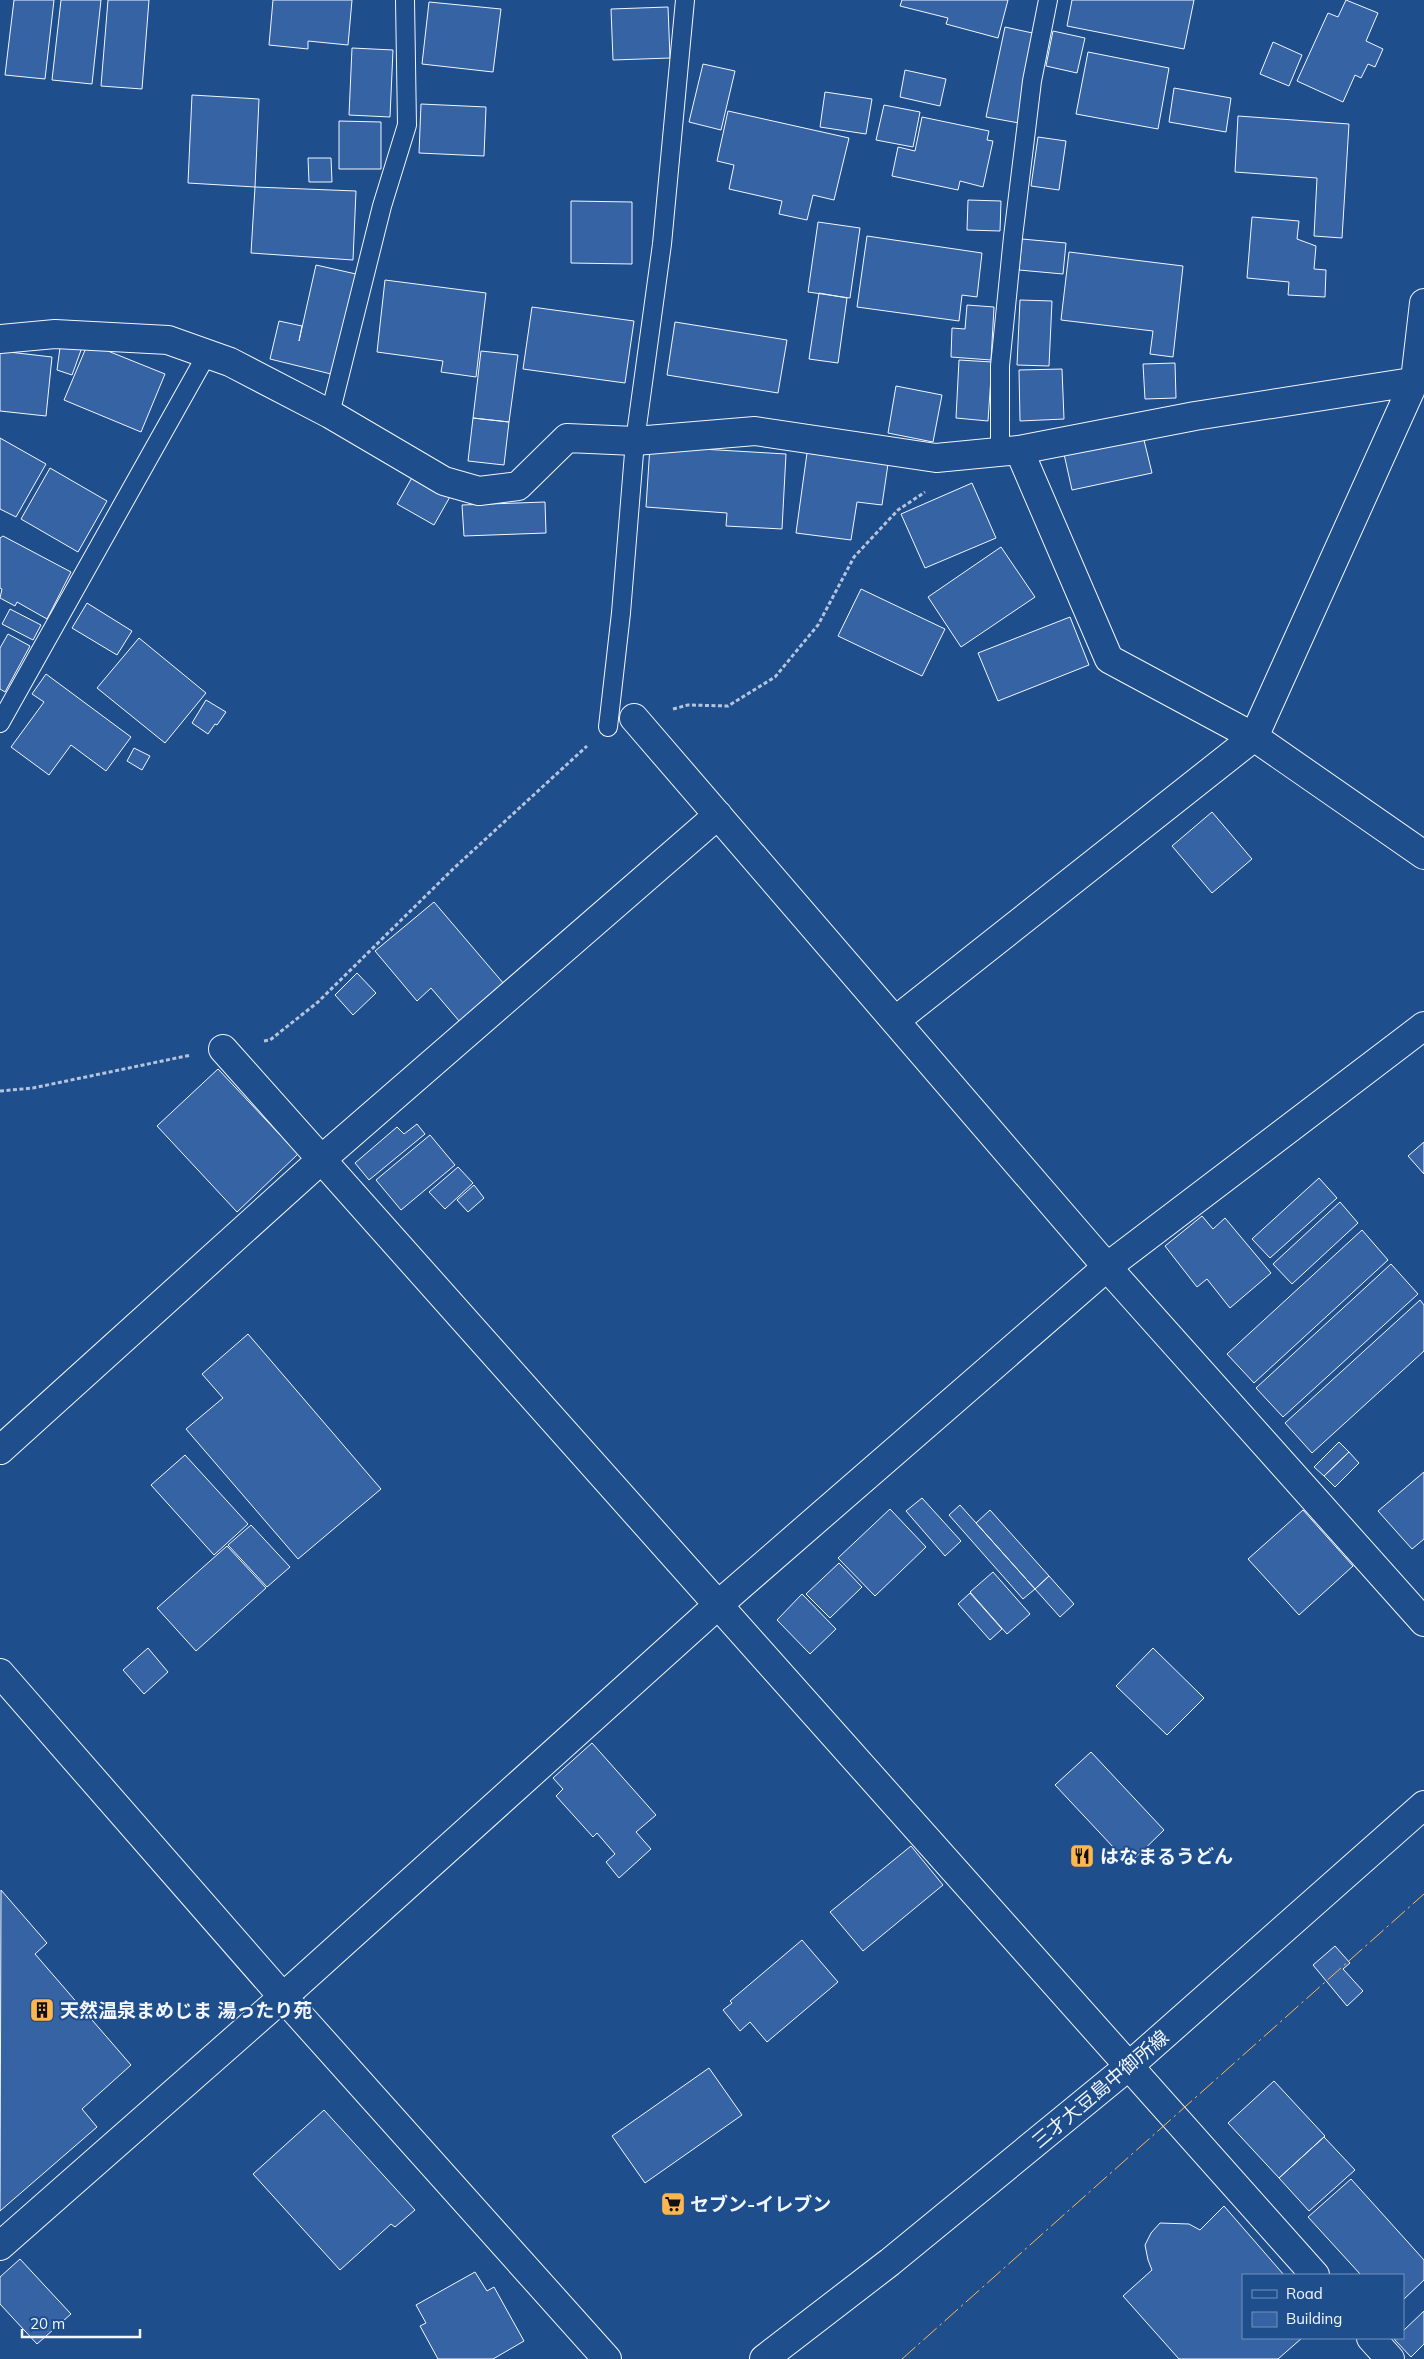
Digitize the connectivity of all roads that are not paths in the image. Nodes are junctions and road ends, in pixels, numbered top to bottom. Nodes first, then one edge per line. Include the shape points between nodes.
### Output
1 (405, 0) edge
2 (685, 0) edge
3 (1048, 0) edge
4 (1424, 303) edge
5 (0, 339) edge
6 (207, 354) junction
7 (1420, 380) edge
8 (330, 414) junction
9 (635, 440) junction
10 (1009, 451) junction
11 (634, 718) road end
12 (0, 723) edge
13 (608, 727) road end
14 (1254, 737) junction
15 (718, 815) junction
16 (1424, 855) edge
17 (896, 1020) junction
18 (1424, 1026) edge
19 (223, 1049) road end
20 (322, 1159) junction
21 (1107, 1267) junction
22 (0, 1450) edge
23 (718, 1605) junction
24 (1424, 1622) edge
25 (0, 1673) edge
26 (1424, 1805) edge
27 (283, 1998) junction
28 (1129, 2066) junction
29 (0, 2246) edge
30 (1314, 2274) edge
31 (1372, 2339) edge
32 (606, 2359) edge
33 (764, 2359) edge
34 (1390, 2359) edge

1 - 8 lane via 407,125 382,206
2 - 9 lane via 662,244
3 - 10 lane via 1032,81 1000,366
4 - 7 street
5 - 6 street via 55,334 168,340
6 - 8 street via 230,362
6 - 12 lane
7 - 10 street via 1195,416
7 - 14 street
8 - 9 street via 444,481 479,491 518,486 567,438
9 - 10 street via 755,431 936,458
9 - 13 lane
10 - 14 street via 1109,660
11 - 15 street
14 - 16 street
14 - 17 street
15 - 17 street
15 - 20 street
17 - 21 street
18 - 21 street
19 - 20 street
20 - 22 street
20 - 23 street
21 - 23 street
21 - 24 street
23 - 27 street
23 - 28 street
25 - 27 street
26 - 28 street, 三才大豆島中御所線
27 - 29 street
27 - 32 street
28 - 30 street
28 - 33 street, 三才大豆島中御所線 via 890,2262
31 - 34 street

